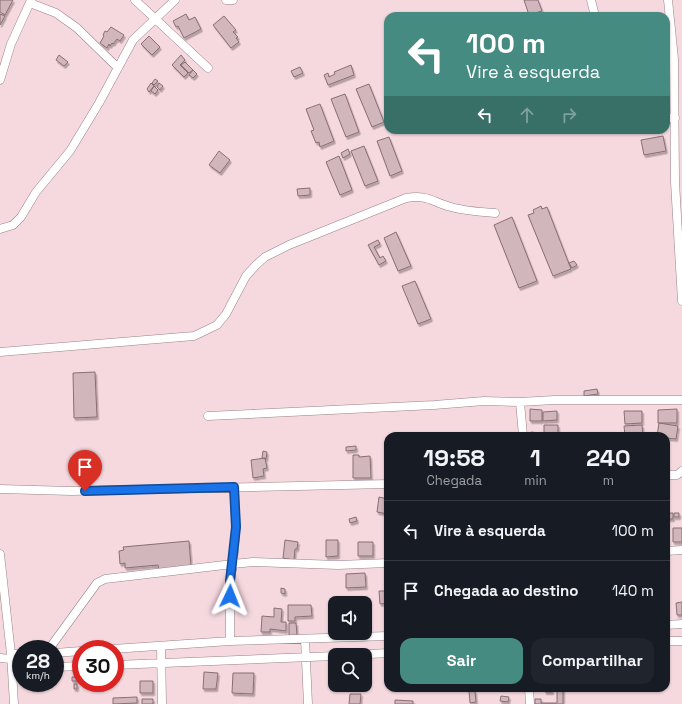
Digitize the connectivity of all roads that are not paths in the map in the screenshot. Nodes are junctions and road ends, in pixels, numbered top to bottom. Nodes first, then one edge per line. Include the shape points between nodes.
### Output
1 (135, 0) edge
2 (175, 0) edge
3 (226, 0) edge
4 (233, 0) edge
5 (591, 0) edge
6 (668, 0) edge
7 (30, 2) edge
8 (594, 12) edge
9 (669, 12) edge
10 (155, 18) junction
11 (670, 19) edge
12 (118, 68) junction
13 (208, 68) dead end
14 (0, 80) edge
15 (670, 118) edge
16 (495, 213) dead end
17 (0, 228) edge
18 (682, 301) edge
19 (0, 352) edge
20 (682, 400) edge
21 (520, 402) junction
22 (208, 416) dead end
23 (523, 432) edge
24 (682, 471) edge
25 (670, 475) edge
26 (384, 484) edge
27 (234, 487) junction
28 (0, 489) edge
29 (682, 550) edge
30 (670, 551) edge
31 (0, 554) edge
32 (384, 563) edge
33 (233, 564) junction
34 (682, 624) edge
35 (670, 625) edge
36 (384, 636) edge
37 (305, 639) junction
38 (56, 640) edge
39 (230, 641) junction
40 (670, 641) edge
41 (682, 641) edge
42 (160, 646) junction
43 (124, 648) edge
44 (384, 653) edge
45 (372, 654) edge
46 (328, 656) edge
47 (11, 657) junction
48 (305, 657) junction
49 (0, 658) edge
50 (161, 664) junction
51 (124, 665) edge
52 (12, 669) edge
53 (13, 692) edge
54 (529, 692) edge
55 (14, 704) edge
56 (162, 704) edge
57 (308, 704) edge
58 (530, 704) edge

1 - 10 street
2 - 10 street
3 - 4 street
5 - 8 street
6 - 9 street
7 - 12 street via 56,13 77,28
7 - 14 street via 11,44
10 - 12 street via 133,40
10 - 13 street
11 - 15 street via 674,58
12 - 17 street via 70,151 36,192 21,217 13,225
15 - 18 street
16 - 19 street via 450,207 425,197 406,198 265,257 246,276 226,314 217,325 194,336
20 - 21 street
21 - 22 street via 484,401
21 - 23 street
24 - 25 street via 677,475
26 - 27 street
27 - 28 street via 71,491
27 - 33 street via 236,527
29 - 30 street
31 - 47 street
32 - 33 street
33 - 38 street via 105,579 97,583
33 - 39 street via 230,581
34 - 35 street
36 - 37 street
37 - 39 street
37 - 48 street
39 - 42 street
40 - 41 street
42 - 43 street
42 - 50 street
44 - 45 street
46 - 48 street
47 - 49 street
47 - 52 street
48 - 50 street
48 - 57 street
50 - 51 street
50 - 56 street
53 - 55 street
54 - 58 street

